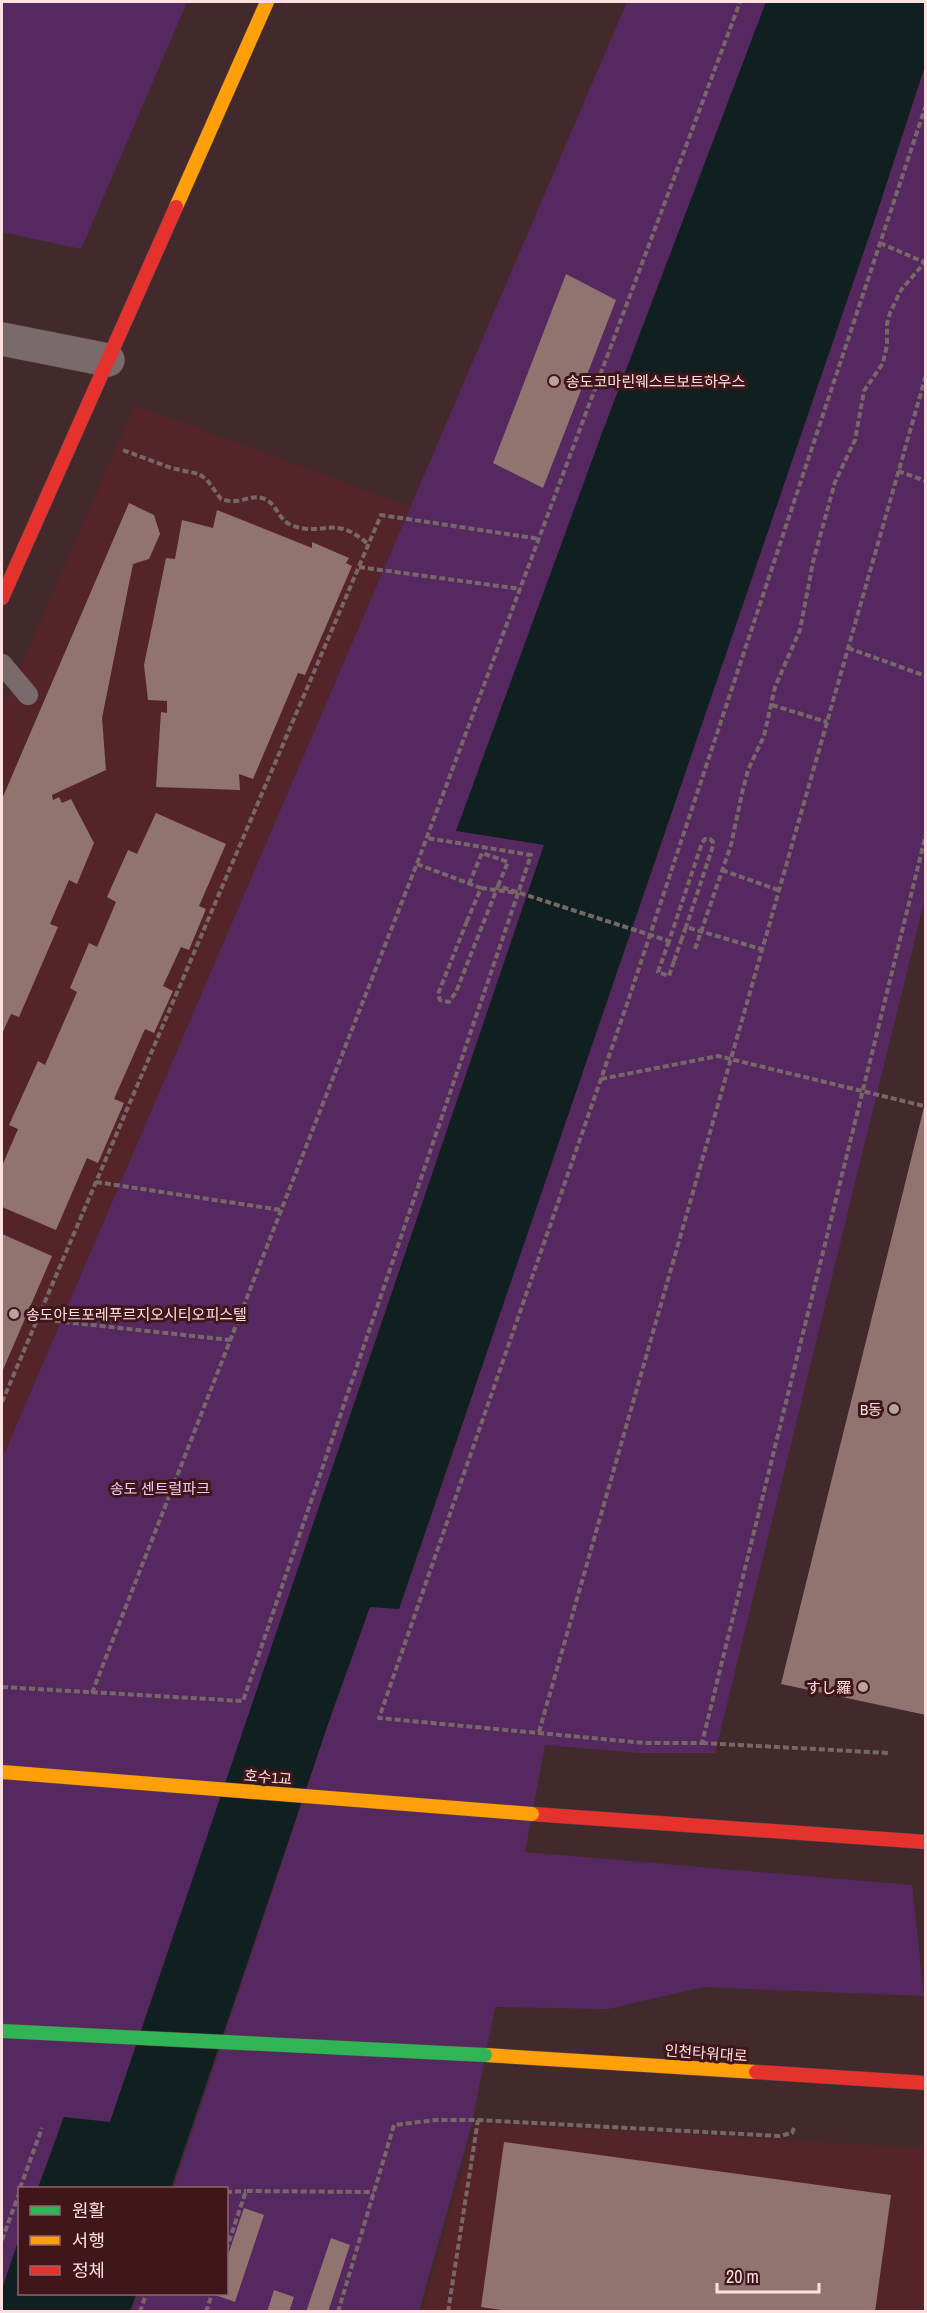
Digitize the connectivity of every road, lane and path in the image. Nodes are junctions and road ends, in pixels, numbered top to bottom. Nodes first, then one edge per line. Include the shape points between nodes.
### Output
1 (267, 2) edge
2 (740, 2) edge
3 (926, 105) edge
4 (880, 243) junction
5 (925, 262) edge
6 (2, 339) edge
7 (108, 360) junction
8 (926, 375) edge
9 (123, 450) dead end
10 (898, 471) junction
11 (926, 480) edge
12 (540, 539) junction
13 (368, 544) junction
14 (359, 567) junction
15 (521, 588) junction
16 (2, 598) edge
17 (848, 648) junction
18 (2, 664) edge
19 (926, 676) edge
20 (28, 695) dead end
21 (772, 705) junction
22 (827, 722) junction
23 (926, 834) edge
24 (427, 838) junction
25 (417, 864) junction
26 (722, 870) junction
27 (469, 884) junction
28 (498, 886) junction
29 (481, 888) junction
30 (778, 890) junction
31 (518, 893) junction
32 (686, 927) junction
33 (701, 931) junction
34 (669, 941) junction
35 (694, 949) dead end
36 (761, 950) junction
37 (731, 1060) junction
38 (601, 1079) junction
39 (862, 1091) junction
40 (924, 1106) dead end
41 (96, 1182) junction
42 (281, 1210) junction
43 (37, 1319) junction
44 (230, 1340) junction
45 (2, 1402) edge
46 (2, 1687) edge
47 (92, 1693) junction
48 (539, 1732) junction
49 (702, 1743) junction
50 (889, 1753) dead end
51 (2, 1772) edge
52 (926, 1842) edge
53 (2, 2031) edge
54 (926, 2083) edge
55 (478, 2120) junction
56 (42, 2128) dead end
57 (794, 2128) dead end
58 (21, 2187) edge
59 (246, 2191) junction
60 (228, 2192) edge
61 (374, 2192) junction
62 (18, 2196) edge
63 (2, 2240) edge
64 (228, 2244) edge
65 (146, 2295) edge
66 (212, 2295) edge
67 (140, 2312) edge
68 (206, 2312) edge
69 (338, 2312) edge
70 (448, 2312) edge

1 - 7 main road
2 - 12 path
3 - 4 path
4 - 5 path
4 - 38 path
5 - 21 path via 901,291 890,313 883,363 864,392 858,430 835,482 820,536 800,630 781,672
6 - 7 street
7 - 16 main road
8 - 10 path
9 - 13 path via 198,474 221,499 236,502 255,496 264,498 291,525 310,529 341,527
10 - 11 path
10 - 17 path
12 - 13 path via 381,515
12 - 15 path
13 - 14 path
14 - 15 path
14 - 41 path
15 - 24 path
17 - 19 path
17 - 22 path
18 - 20 lane
21 - 22 path
21 - 26 path via 764,736 748,770
22 - 30 path
23 - 39 path
24 - 25 path
24 - 31 path via 531,855
25 - 27 path
25 - 42 path
26 - 30 path
26 - 33 path
27 - 28 path via 482,853 508,862
27 - 29 path
28 - 29 path, bridge via 453,999 444,1003 438,994
28 - 34 path, bridge
29 - 31 path
30 - 36 path
31 - 47 path via 243,1701
32 - 33 path
32 - 34 path, bridge via 669,976 658,972
32 - 34 path, bridge via 713,846 710,839 702,843
33 - 35 path
33 - 36 path
36 - 37 path
37 - 38 path via 718,1056
37 - 39 path
37 - 48 path
38 - 48 path via 379,1718
39 - 40 path
39 - 49 path
41 - 42 path
41 - 43 path
42 - 44 path
43 - 44 path
43 - 45 path
44 - 47 path
46 - 47 path
48 - 49 path via 645,1743
49 - 50 path
51 - 52 main road, 호수1교, bridge
53 - 54 main road, 인천타워대로, bridge via 485,2055
55 - 57 path via 780,2136 792,2133
55 - 61 path via 394,2125
55 - 70 path
56 - 58 path
59 - 60 path
59 - 61 path
59 - 64 path
61 - 69 path
62 - 63 path
65 - 67 path
66 - 68 path

